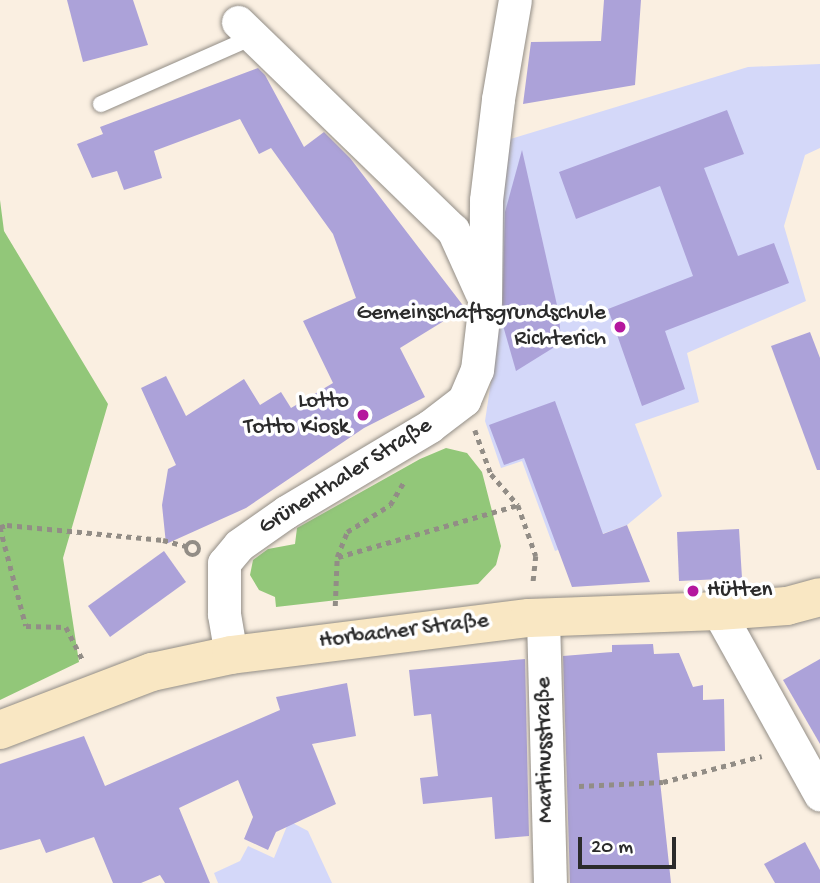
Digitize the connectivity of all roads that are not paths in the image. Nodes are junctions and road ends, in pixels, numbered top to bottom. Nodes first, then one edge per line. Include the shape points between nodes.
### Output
1 (514, 0) edge
2 (246, 30) joint
3 (101, 104) dead end
4 (485, 301) junction
5 (820, 597) edge
6 (718, 611) junction
7 (536, 618) junction
8 (231, 655) junction
9 (0, 730) edge
10 (820, 794) edge
11 (550, 883) edge

1 - 4 street via 486,200
2 - 3 lane
2 - 4 street via 453,230
4 - 8 street, Grünenthaler Straße via 477,370 464,400 286,512 239,545 224,563 224,614
5 - 6 main road, Horbacher Straße via 787,606
6 - 7 main road, Horbacher Straße
6 - 10 street
7 - 8 main road, Horbacher Straße
7 - 11 street, Martinusstraße
8 - 9 main road, Horbacher Straße via 152,672

